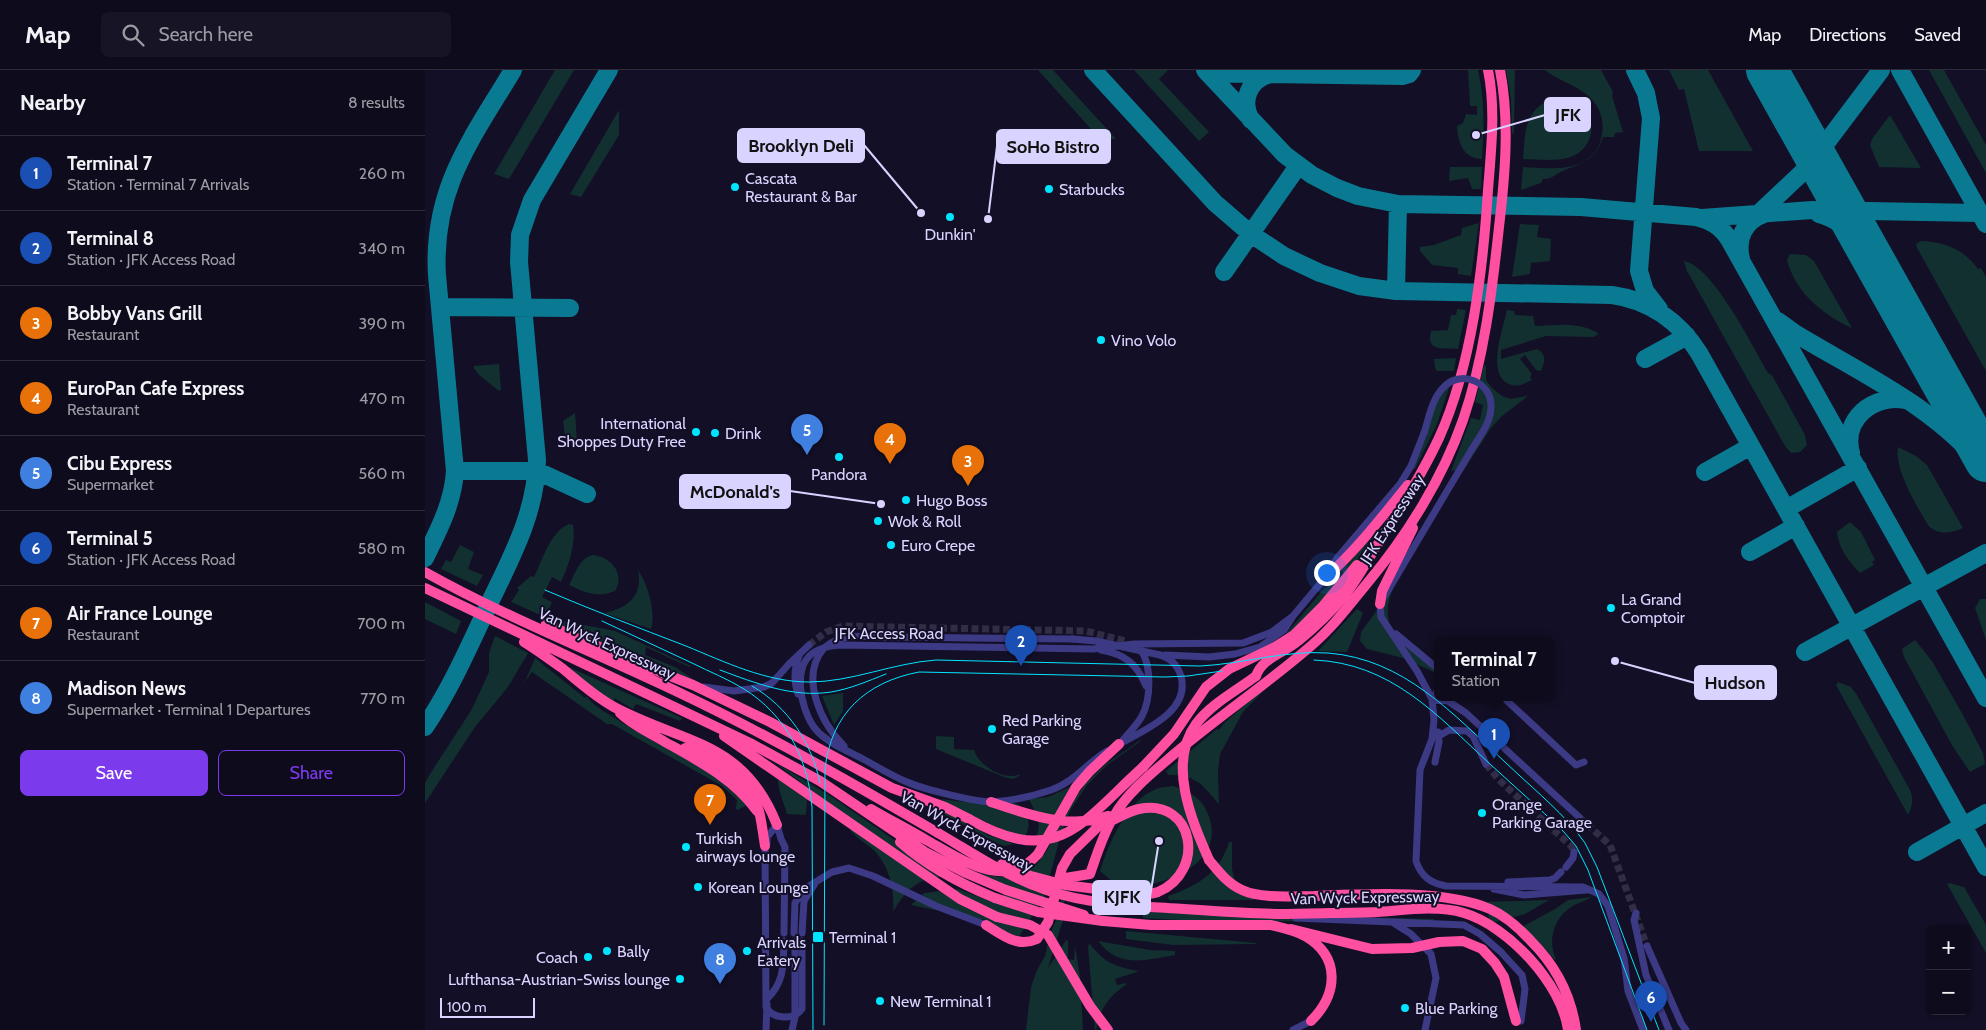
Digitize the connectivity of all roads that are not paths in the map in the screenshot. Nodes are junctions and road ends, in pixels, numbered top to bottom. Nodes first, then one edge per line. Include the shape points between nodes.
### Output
1 (1481, 70) edge
2 (1488, 70) edge
3 (1500, 72) edge
4 (1492, 131) junction
5 (1428, 458) junction
6 (1427, 495) junction
7 (1401, 506) junction
8 (425, 572) edge
9 (1324, 579) junction
10 (425, 588) edge
11 (1380, 604) junction
12 (515, 616) junction
13 (1293, 616) junction
14 (503, 626) junction
15 (1388, 628) junction
16 (1126, 640) tunnel mouth
17 (809, 645) tunnel mouth
18 (1135, 647) junction
19 (1093, 649) junction
20 (800, 654) junction
21 (1160, 655) junction
22 (1434, 666) edge
23 (693, 685) junction
24 (1148, 689) junction
25 (1434, 696) edge
26 (1432, 699) junction
27 (1449, 701) edge
28 (1507, 701) edge
29 (613, 706) junction
30 (804, 708) junction
31 (697, 716) junction
32 (1434, 720) junction
33 (1439, 736) junction
34 (665, 741) junction
35 (1119, 744) junction
36 (849, 752) junction
37 (1435, 762) dead end
38 (1584, 762) dead end
39 (1486, 764) tunnel mouth
40 (800, 770) junction
41 (991, 802) junction
42 (1579, 817) tunnel mouth
43 (1110, 819) junction
44 (777, 825) junction
45 (886, 826) junction
46 (766, 842) junction
47 (1574, 852) dead end
48 (976, 854) junction
49 (820, 878) junction
50 (1059, 879) junction
51 (1486, 887) junction
52 (1155, 907) junction
53 (1636, 913) dead end
54 (1103, 921) junction
55 (1392, 922) junction
56 (986, 925) joint
57 (1291, 929) junction
58 (798, 937) junction
59 (1647, 946) tunnel mouth
60 (1530, 960) junction
61 (767, 999) junction
62 (1311, 1021) junction
63 (1518, 1021) joint
64 (766, 1030) edge
65 (792, 1030) edge
66 (1108, 1030) edge
67 (1293, 1030) edge
68 (1299, 1030) edge
69 (1425, 1030) edge
70 (1562, 1030) edge
71 (1568, 1030) edge
72 (1576, 1030) edge
73 (1643, 1030) edge
74 (1669, 1030) edge
75 (1686, 1030) edge

1 - 4 highway
2 - 4 highway, JFK Expressway
3 - 6 highway, JFK Expressway via 1505,123 1504,168 1488,312 1462,422
4 - 5 highway, JFK Expressway via 1486,221 1470,328 1452,404
5 - 7 highway, JFK Expressway
5 - 9 highway via 1367,536
6 - 11 highway via 1382,591
6 - 43 highway, JFK Expressway via 1383,563 1325,634 1181,747 1138,786
7 - 23 highway, bridge via 1347,578 1304,627 1285,641 1218,677 1207,687 1169,740 1143,767 1088,820 1055,837 1037,840 995,833 945,808 892,788 770,722
7 - 72 highway, JFK Expressway, bridge via 1344,596 1311,635 1295,649 1257,671 1196,724 1189,737 1183,778 1197,831 1209,860 1224,878 1243,891 1289,896 1408,894 1471,902 1491,909 1511,921 1555,969 1567,992
8 - 12 highway, Van Wyck Expressway
9 - 11 street, bridge via 1338,557 1400,484 1411,466 1443,388 1459,379 1473,380 1488,392 1491,407 1488,421
9 - 13 street
10 - 14 highway, Van Wyck Expressway
11 - 15 street via 1381,617
12 - 23 highway via 528,615
12 - 48 highway, Van Wyck Expressway, bridge via 744,724
13 - 18 street via 1272,632 1243,643
13 - 21 street via 1284,630 1260,646 1235,654 1209,657
14 - 29 highway
14 - 31 highway, Van Wyck Expressway
15 - 22 street
15 - 26 street
16 - 18 street
17 - 20 street
18 - 19 street
18 - 21 street, bridge
18 - 24 street via 1142,651 1147,661
18 - 36 street, bridge via 1086,640 851,636 838,639 819,654 812,670 824,719
19 - 24 street via 1116,654 1131,663 1139,670
19 - 30 street, JFK Access Road via 829,646 811,653 802,666 799,678
20 - 23 street via 772,683 759,688 734,691
20 - 30 street via 794,679
21 - 35 street via 1175,664 1181,679 1182,692 1175,708
24 - 35 street via 1142,716
25 - 26 street
26 - 32 street
27 - 42 street
28 - 38 street via 1576,764
29 - 34 highway via 629,722
29 - 44 highway via 696,741 735,764 761,791
30 - 36 street, JFK Access Road via 819,733
31 - 40 highway, Van Wyck Expressway
31 - 66 highway, bridge via 960,899 997,917 1030,925 1048,935
32 - 33 street
32 - 51 street via 1432,738 1420,770 1419,870 1430,882
33 - 37 street
33 - 39 street via 1449,730 1467,730
34 - 46 highway via 739,789 763,819
34 - 46 highway, bridge via 726,768 747,786 757,801
35 - 40 highway via 1077,787 1038,854 1025,865 1007,871 989,870 967,863
35 - 41 street via 1056,788
36 - 41 street, JFK Access Road via 913,784
40 - 45 highway, Van Wyck Expressway
41 - 43 highway via 1033,817 1077,821
43 - 48 highway, bridge via 1151,808 1172,814 1184,827 1189,843 1187,862 1176,879 1157,892 1109,892 1031,876
43 - 50 highway via 1070,854
43 - 50 highway, JFK Expressway via 1090,874
44 - 46 street
44 - 61 street via 785,847 783,976
45 - 54 highway, Van Wyck Expressway, bridge via 935,858 977,878
45 - 54 highway, bridge via 912,852 932,866 995,898 1058,916
46 - 58 street, bridge via 766,1007 769,1014 793,1016 802,1008
46 - 61 street
47 - 51 street via 1564,870 1553,879
48 - 52 highway, Van Wyck Expressway, bridge via 1052,892 1092,902
49 - 56 street via 842,868 856,869 919,899
49 - 58 street via 804,901
49 - 58 street via 804,889 795,903
50 - 56 highway via 1048,922 1037,939 1017,942
51 - 73 street via 1583,887 1599,894 1618,936 1627,987
52 - 55 street via 1182,913
52 - 60 highway, Van Wyck Expressway via 1281,914 1456,911 1479,919
53 - 74 street via 1634,920 1646,975
54 - 57 highway, Van Wyck Expressway via 1151,925 1271,925
55 - 63 street via 1464,925 1480,934 1522,975 1525,989
55 - 69 street via 1411,934 1431,954 1436,978
57 - 62 highway via 1306,936 1329,963 1332,980 1329,996
57 - 63 highway, Van Wyck Expressway, bridge via 1372,949 1412,948 1463,941 1482,950 1495,963 1504,977
58 - 65 street
59 - 75 street
60 - 70 highway via 1551,993
60 - 71 highway via 1556,993
61 - 64 street
62 - 67 street
62 - 68 street

